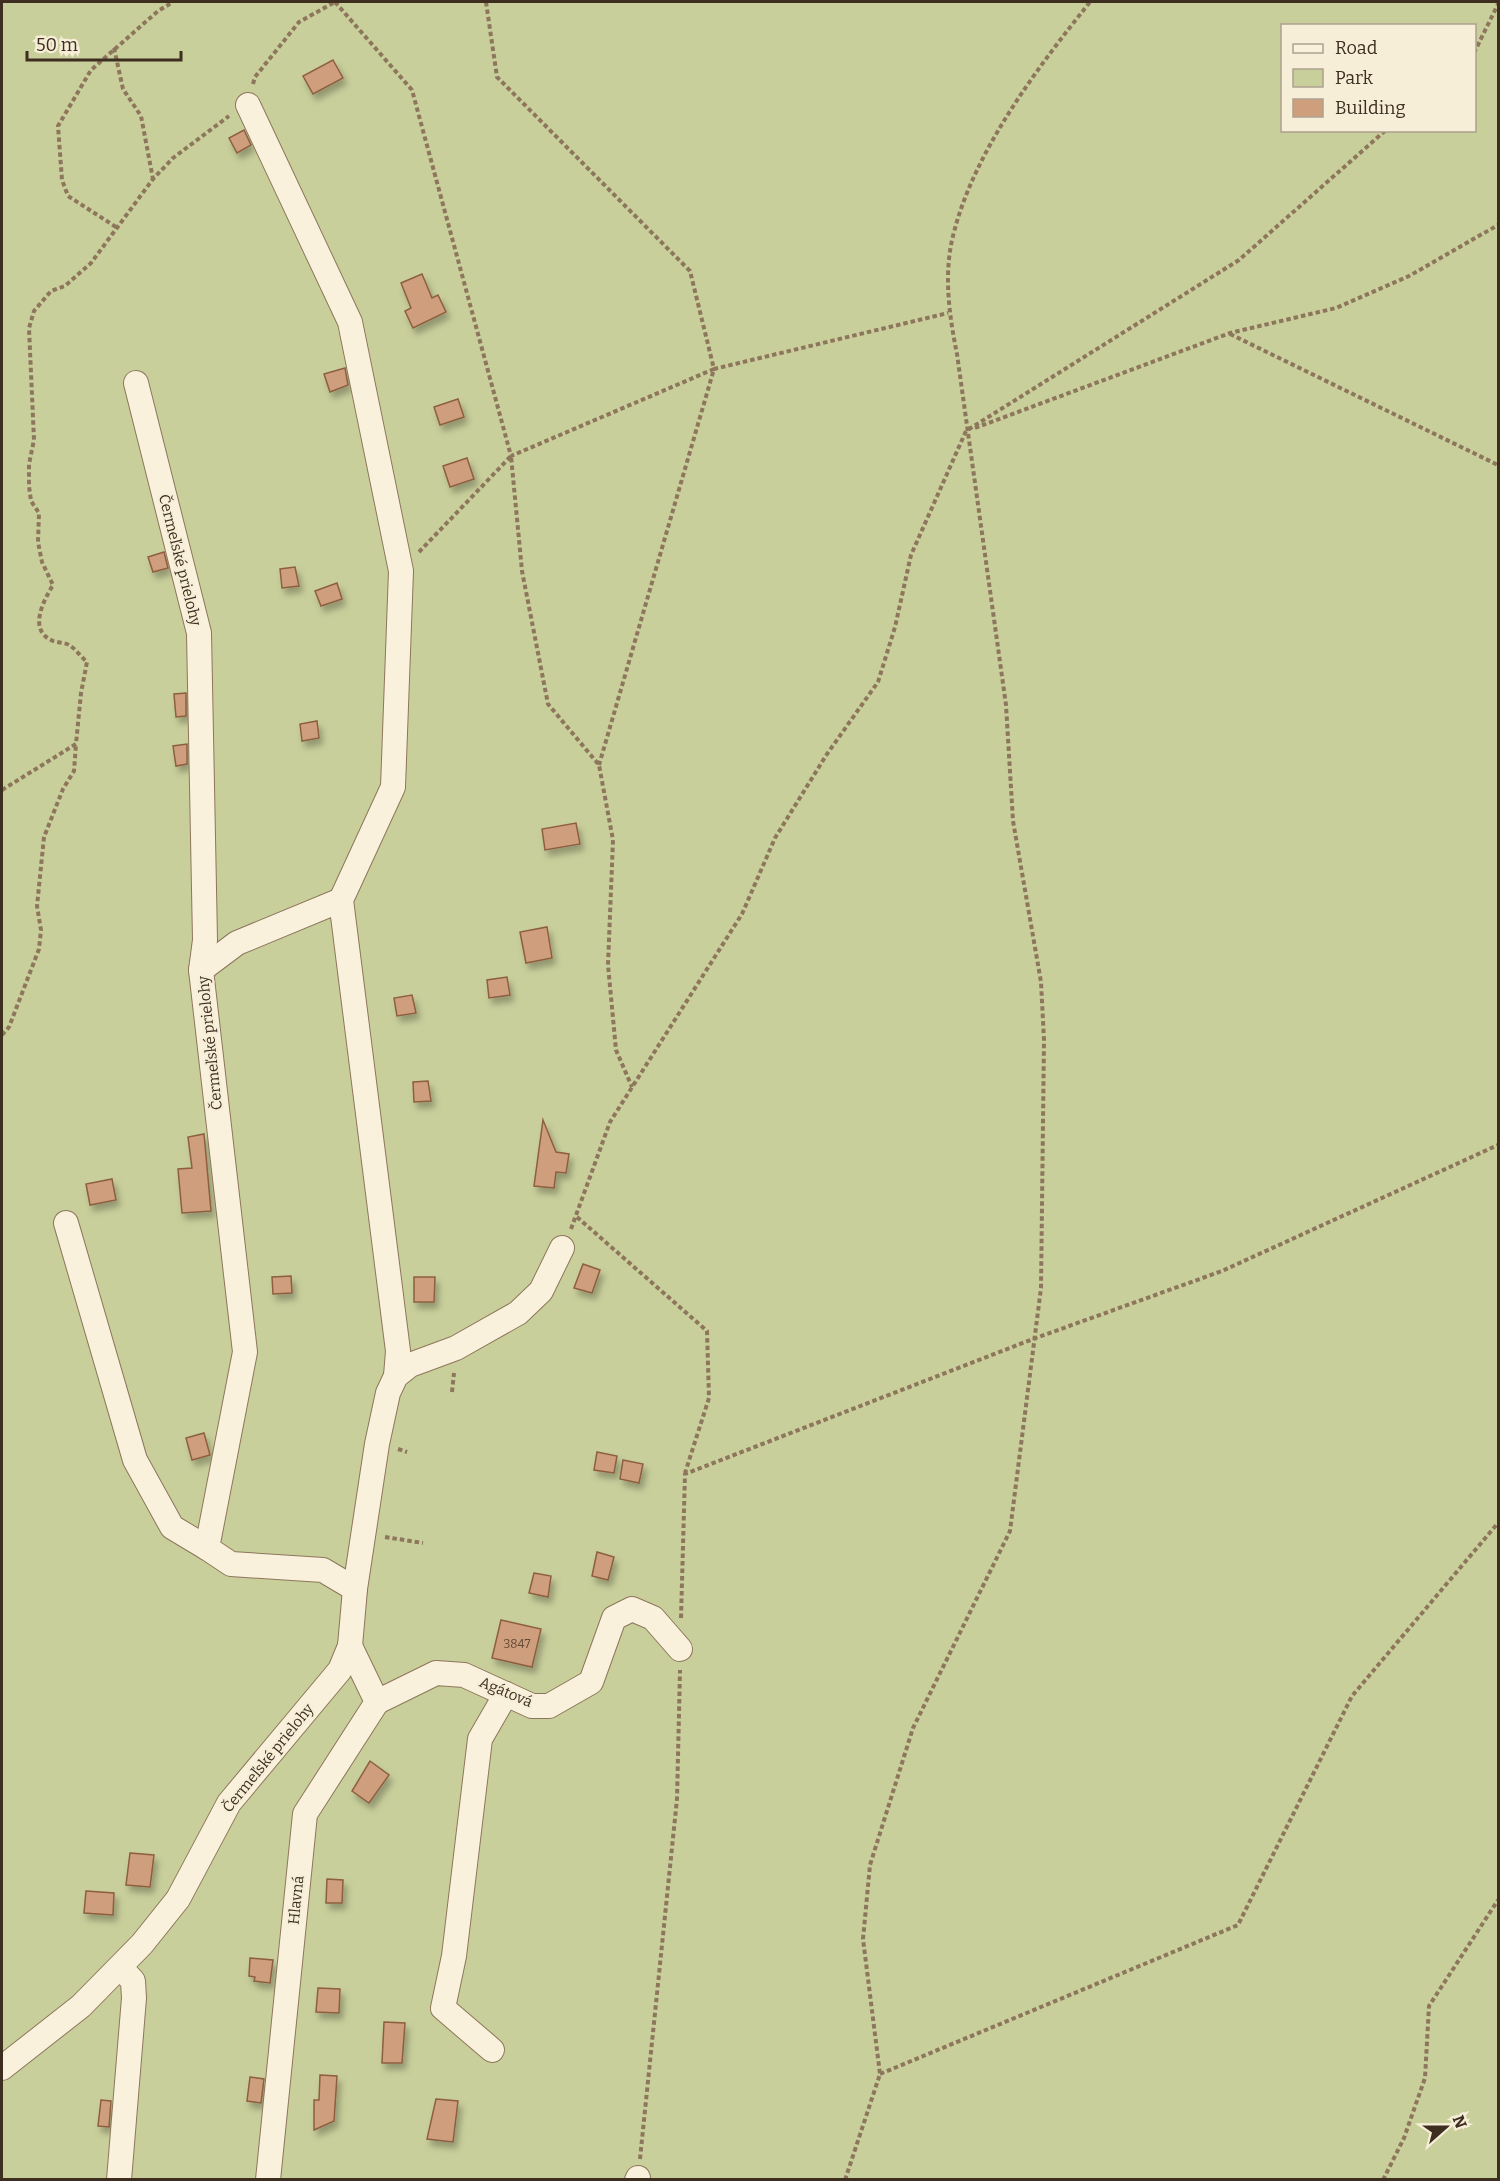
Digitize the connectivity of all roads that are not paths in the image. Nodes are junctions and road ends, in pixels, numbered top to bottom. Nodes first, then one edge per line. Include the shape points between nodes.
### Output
1 (248, 105) road end
2 (136, 383) dead end
3 (341, 900) junction
4 (201, 970) junction
5 (66, 1223) dead end
6 (562, 1248) road end
7 (396, 1376) junction
8 (207, 1548) junction
9 (355, 1589) junction
10 (350, 1646) junction
11 (680, 1649) road end
12 (506, 1694) junction
13 (377, 1702) junction
14 (120, 1967) junction
15 (492, 2050) dead end
16 (2, 2067) edge
17 (118, 2180) edge
18 (267, 2180) edge

1 - 3 street via 350,322 400,571 393,787
2 - 4 street, Čermeľské prielohy via 199,633 205,940
3 - 4 street via 237,943
3 - 7 street, Čermeľské prielohy via 398,1351
4 - 8 street, Čermeľské prielohy via 245,1352
5 - 8 street via 135,1460 172,1527
6 - 7 street via 541,1291 518,1314 456,1348 410,1365
7 - 9 street, Čermeľské prielohy via 388,1393 377,1444
8 - 9 street via 231,1564 323,1570
9 - 10 street, Čermeľské prielohy
10 - 13 street
10 - 14 street, Čermeľské prielohy via 340,1670 229,1803 178,1899
11 - 12 street, Agátová via 653,1618 632,1609 614,1618 591,1682 549,1706 532,1706
12 - 13 street, Agátová via 464,1675 436,1673
12 - 15 street via 480,1739 454,1956 443,2008
13 - 18 street, Hlavná via 305,1814
14 - 16 street, Čermeľské prielohy via 81,2006
14 - 17 street via 133,1981 134,1998

